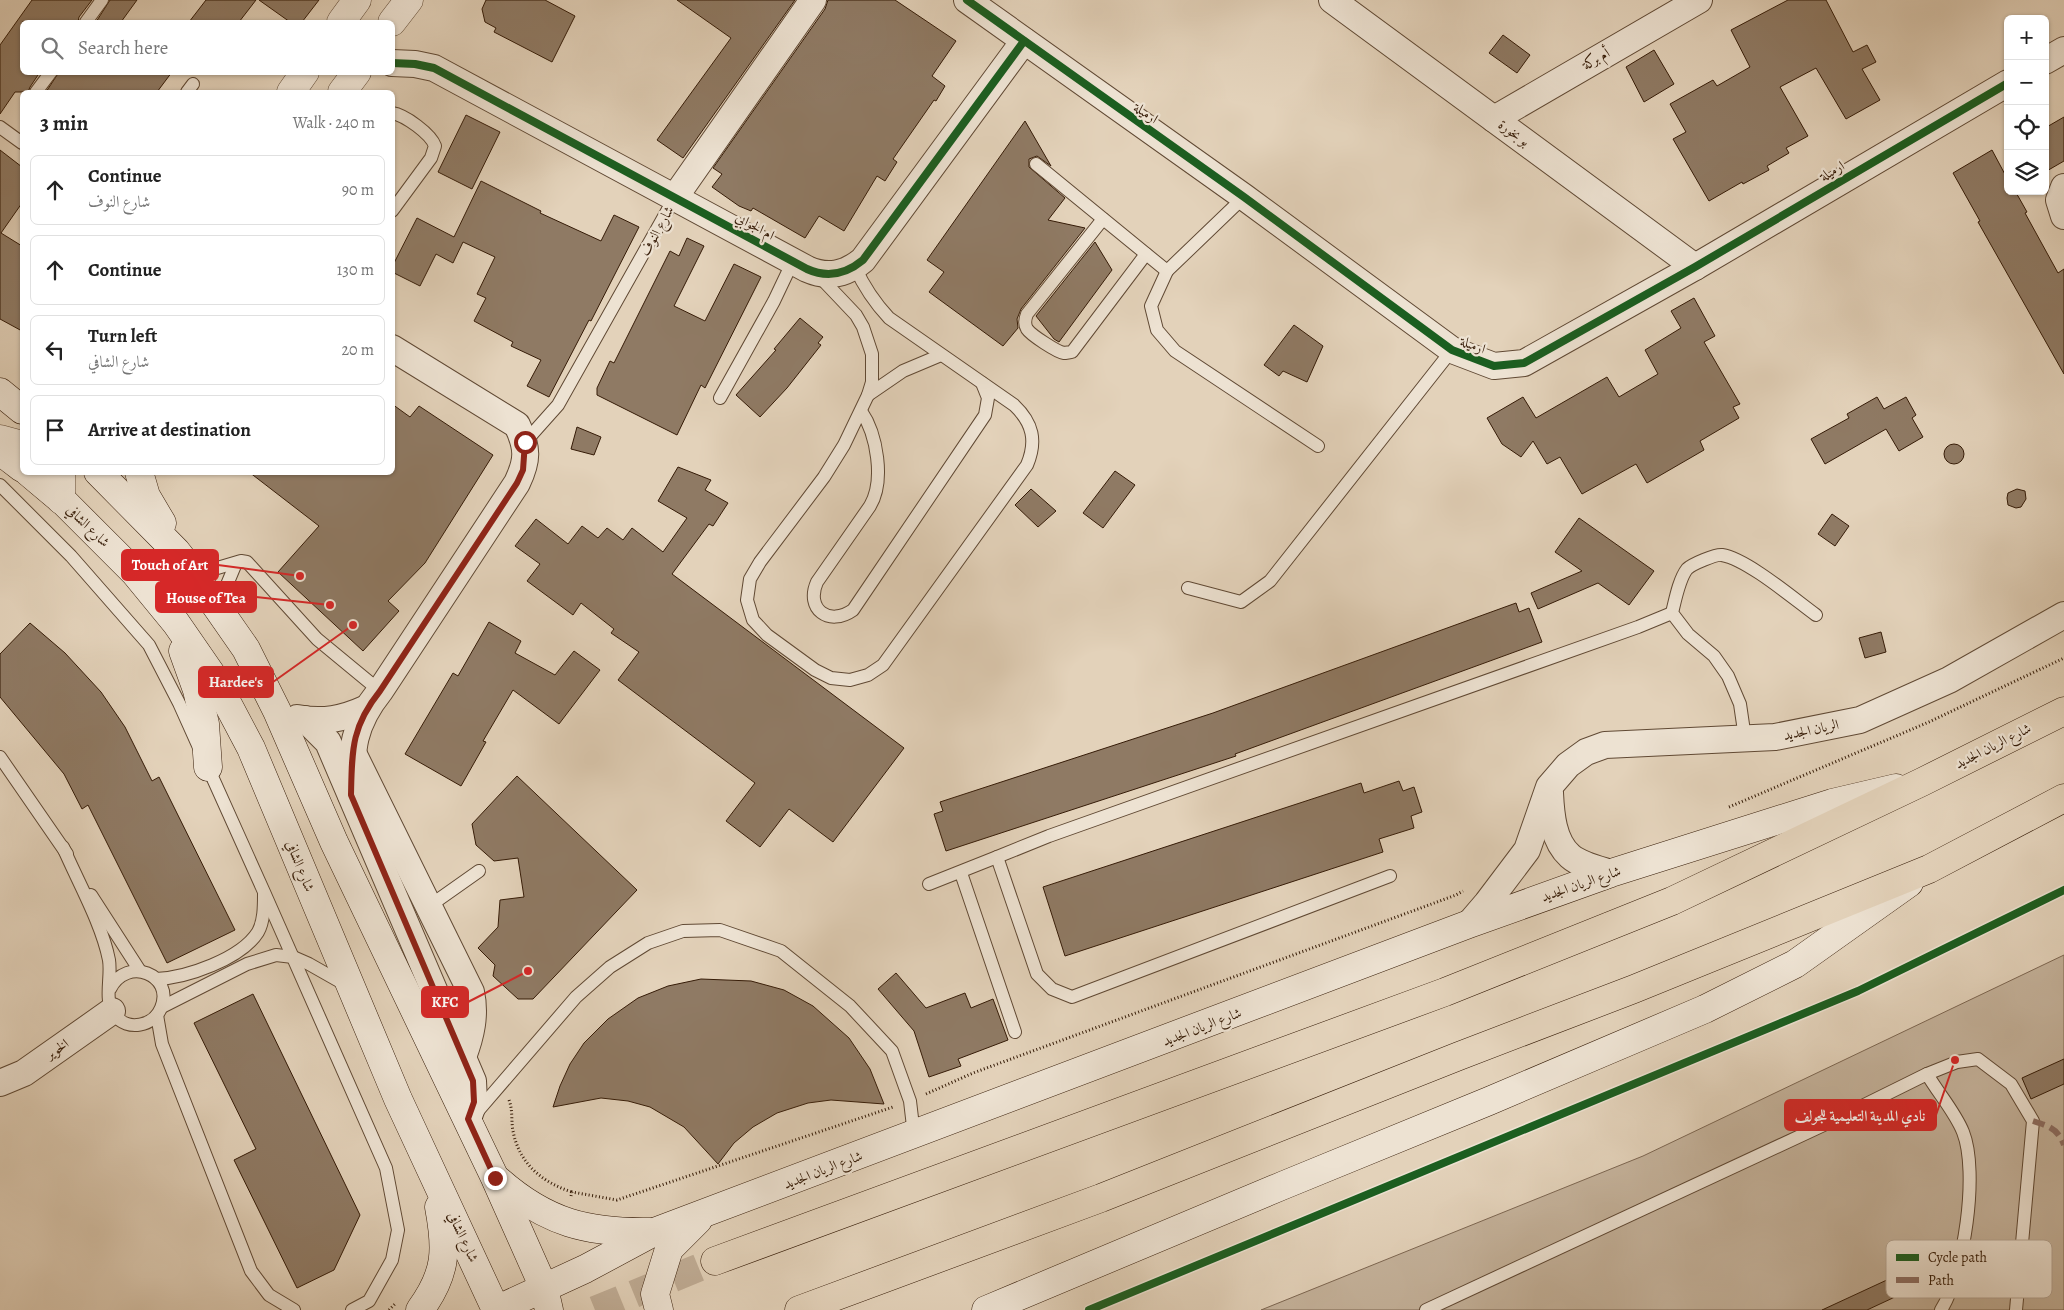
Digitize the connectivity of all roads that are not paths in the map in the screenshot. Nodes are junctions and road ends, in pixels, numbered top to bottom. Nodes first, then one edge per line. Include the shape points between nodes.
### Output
1 (102, 0) edge
2 (357, 0) edge
3 (408, 0) edge
4 (813, 0) edge
5 (967, 0) edge
6 (1332, 0) edge
7 (1698, 0) edge
8 (87, 20) edge
9 (342, 20) edge
10 (393, 20) edge
11 (1024, 41) junction
12 (2064, 50) edge
13 (2047, 60) edge
14 (395, 63) edge
15 (49, 75) edge
16 (303, 75) edge
17 (355, 75) edge
18 (2004, 85) edge
19 (38, 90) edge
20 (292, 90) edge
21 (344, 90) edge
22 (395, 114) edge
23 (1494, 119) junction
24 (0, 127) edge
25 (20, 142) edge
26 (1036, 164) dead end
27 (2064, 187) edge
28 (676, 197) junction
29 (1244, 197) junction
30 (395, 208) edge
31 (2064, 216) edge
32 (1103, 219) junction
33 (1146, 254) junction
34 (804, 267) junction
35 (855, 267) junction
36 (1695, 267) junction
37 (1167, 271) junction
38 (395, 350) edge
39 (1452, 350) junction
40 (941, 355) junction
41 (982, 382) junction
42 (0, 391) edge
43 (20, 391) edge
44 (868, 395) junction
45 (720, 398) dead end
46 (20, 408) edge
47 (861, 411) junction
48 (0, 439) edge
49 (525, 442) junction
50 (20, 444) edge
51 (1318, 446) dead end
52 (0, 451) edge
53 (20, 466) edge
54 (32, 475) edge
55 (61, 475) edge
56 (101, 475) edge
57 (140, 475) edge
58 (0, 485) edge
59 (61, 500) junction
60 (184, 561) junction
61 (236, 563) junction
62 (1188, 588) dead end
63 (220, 612) junction
64 (1672, 613) junction
65 (1816, 615) dead end
66 (2064, 615) edge
67 (176, 623) junction
68 (373, 699) junction
69 (2064, 710) edge
70 (277, 711) junction
71 (318, 720) junction
72 (1745, 738) junction
73 (352, 751) junction
74 (0, 756) edge
75 (208, 767) junction
76 (1922, 782) junction
77 (1550, 787) junction
78 (351, 795) junction
79 (2064, 798) edge
80 (63, 847) junction
81 (997, 857) junction
82 (1929, 869) junction
83 (480, 871) dead end
84 (961, 873) junction
85 (1611, 873) junction
86 (1390, 876) dead end
87 (929, 884) dead end
88 (264, 892) junction
89 (428, 907) junction
90 (1469, 924) junction
91 (293, 958) junction
92 (140, 971) junction
93 (156, 979) junction
94 (351, 988) junction
95 (111, 1000) junction
96 (160, 1011) junction
97 (1015, 1032) dead end
98 (463, 1057) junction
99 (1927, 1074) junction
100 (0, 1083) edge
101 (468, 1120) junction
102 (914, 1135) junction
103 (432, 1169) junction
104 (495, 1178) junction
105 (702, 1215) junction
106 (654, 1232) junction
107 (1964, 1240) edge
108 (2022, 1240) edge
109 (715, 1261) tunnel mouth
110 (1947, 1298) edge
111 (546, 1299) edge
112 (294, 1310) edge
113 (352, 1310) edge
114 (420, 1310) edge
115 (496, 1310) edge
116 (659, 1310) edge
117 (799, 1310) edge
118 (986, 1310) edge
119 (1426, 1310) edge
120 (1941, 1310) edge

1 - 8 lane
2 - 9 main road
3 - 10 main road
4 - 28 street, شارع النوف
5 - 11 street, ارميلة
6 - 23 street, بو بخورة
7 - 23 street, أم بركة
11 - 29 street, ارميلة
11 - 35 street
12 - 13 street
14 - 28 street, ام الجوابي via 434,68
15 - 19 lane
16 - 20 main road
17 - 21 main road
18 - 36 street, ارميلة
22 - 30 lane via 429,135 435,152
23 - 36 street, بو بخورة
24 - 25 lane
26 - 32 lane
27 - 31 street via 2059,200
28 - 34 street, ام الجوابي
28 - 49 lane, شارع النوف via 558,405
29 - 37 lane
29 - 39 street, ارميلة
32 - 33 lane
32 - 33 lane via 1027,314 1026,328 1031,333 1059,351 1072,352
33 - 37 lane
34 - 35 street, ام الجوابي via 835,274
34 - 44 lane via 856,315 863,327 873,368
34 - 45 lane via 774,301
35 - 40 lane via 863,286 889,318
36 - 39 street, ارميلة via 1524,362 1494,366
37 - 51 lane via 1152,306 1157,330 1175,351
38 - 49 street via 518,425
39 - 62 lane via 1270,581 1241,602
40 - 41 lane
40 - 44 lane via 902,371
41 - 47 lane via 988,398 985,415 853,610 835,618 818,609 813,591 870,506 878,482 873,439
41 - 47 lane via 1014,405 1031,426 1033,446 1027,465 883,664 868,675 850,680 831,678 815,670 767,635 753,620 747,600 750,580 760,562 824,477
42 - 43 main road
42 - 46 main road
44 - 47 lane
48 - 50 main road
49 - 68 street via 523,470 517,483
52 - 53 main road
54 - 59 main road, شارع الشافي
55 - 59 main road
56 - 60 main road
57 - 60 main road via 146,496
58 - 75 lane via 71,556 150,645
59 - 67 main road, شارع الشافي via 136,573
60 - 61 lane via 214,569
60 - 63 main road
61 - 63 lane
61 - 68 lane via 247,562
63 - 70 main road via 246,649
64 - 65 lane via 1687,569 1721,554 1743,562
64 - 72 lane via 1688,634 1714,656 1728,676 1740,704
64 - 81 lane
66 - 72 street, الريان الجديد via 1949,680 1860,720 1775,737
67 - 75 main road via 205,724
67 - 94 main road, شارع الشافي via 214,678 251,748
68 - 71 street via 352,715
68 - 73 street via 357,730
69 - 76 highway, شارع الريان الجديد
70 - 71 street
70 - 101 main road via 334,842
71 - 73 street
71 - 78 street
72 - 77 street, الريان الجديد via 1604,745 1586,752 1568,766
73 - 78 street
73 - 89 street
74 - 80 lane
75 - 88 lane
76 - 85 main road, شارع الريان الجديد via 1832,803
76 - 109 highway, شارع الريان الجديد via 1672,901 1445,992
77 - 85 street via 1551,819 1562,847 1571,857
77 - 90 street, الريان الجديد via 1527,850
78 - 98 street
79 - 82 highway
80 - 92 lane
80 - 95 lane via 101,934 108,959
81 - 84 lane
81 - 86 lane via 1037,974 1052,989 1072,997
82 - 117 highway via 1634,989 1101,1198
82 - 118 main road via 1795,964 1705,1009
83 - 89 lane
84 - 87 lane
84 - 97 lane
85 - 90 main road, شارع الريان الجديد
88 - 91 lane
88 - 93 lane via 263,918 258,931 241,950 172,978
89 - 98 street via 471,992 474,1008 472,1029
90 - 102 main road, شارع الريان الجديد
91 - 94 lane
91 - 96 lane via 276,956 247,964
91 - 113 lane via 386,1168 398,1230 390,1266 369,1301
92 - 93 lane
92 - 95 lane via 121,974 114,981
93 - 96 lane via 163,997
94 - 103 main road, شارع الشافي
95 - 96 lane via 123,1022 132,1025 150,1021
95 - 100 street, الخوير via 24,1073
96 - 112 lane via 162,1044 251,1271 269,1296
98 - 101 street via 475,1092
99 - 107 lane via 1963,1132 1968,1150 1970,1203
99 - 108 lane via 1956,1062 1978,1059 2011,1084 2033,1121
99 - 119 lane
101 - 102 lane via 576,997 610,967 648,943 683,931 720,930 781,951 850,1006 892,1051 910,1101
101 - 104 main road
102 - 105 main road, شارع الريان الجديد
103 - 114 main road via 444,1230 445,1256 438,1280
103 - 115 main road, شارع الشافي
104 - 106 main road via 521,1200 566,1223 617,1233
104 - 111 main road
105 - 106 main road, شارع الريان الجديد
105 - 116 main road via 669,1249 655,1294
106 - 111 main road, شارع الريان الجديد via 585,1269
110 - 120 lane
111 - 115 main road, شارع الريان الجديد

